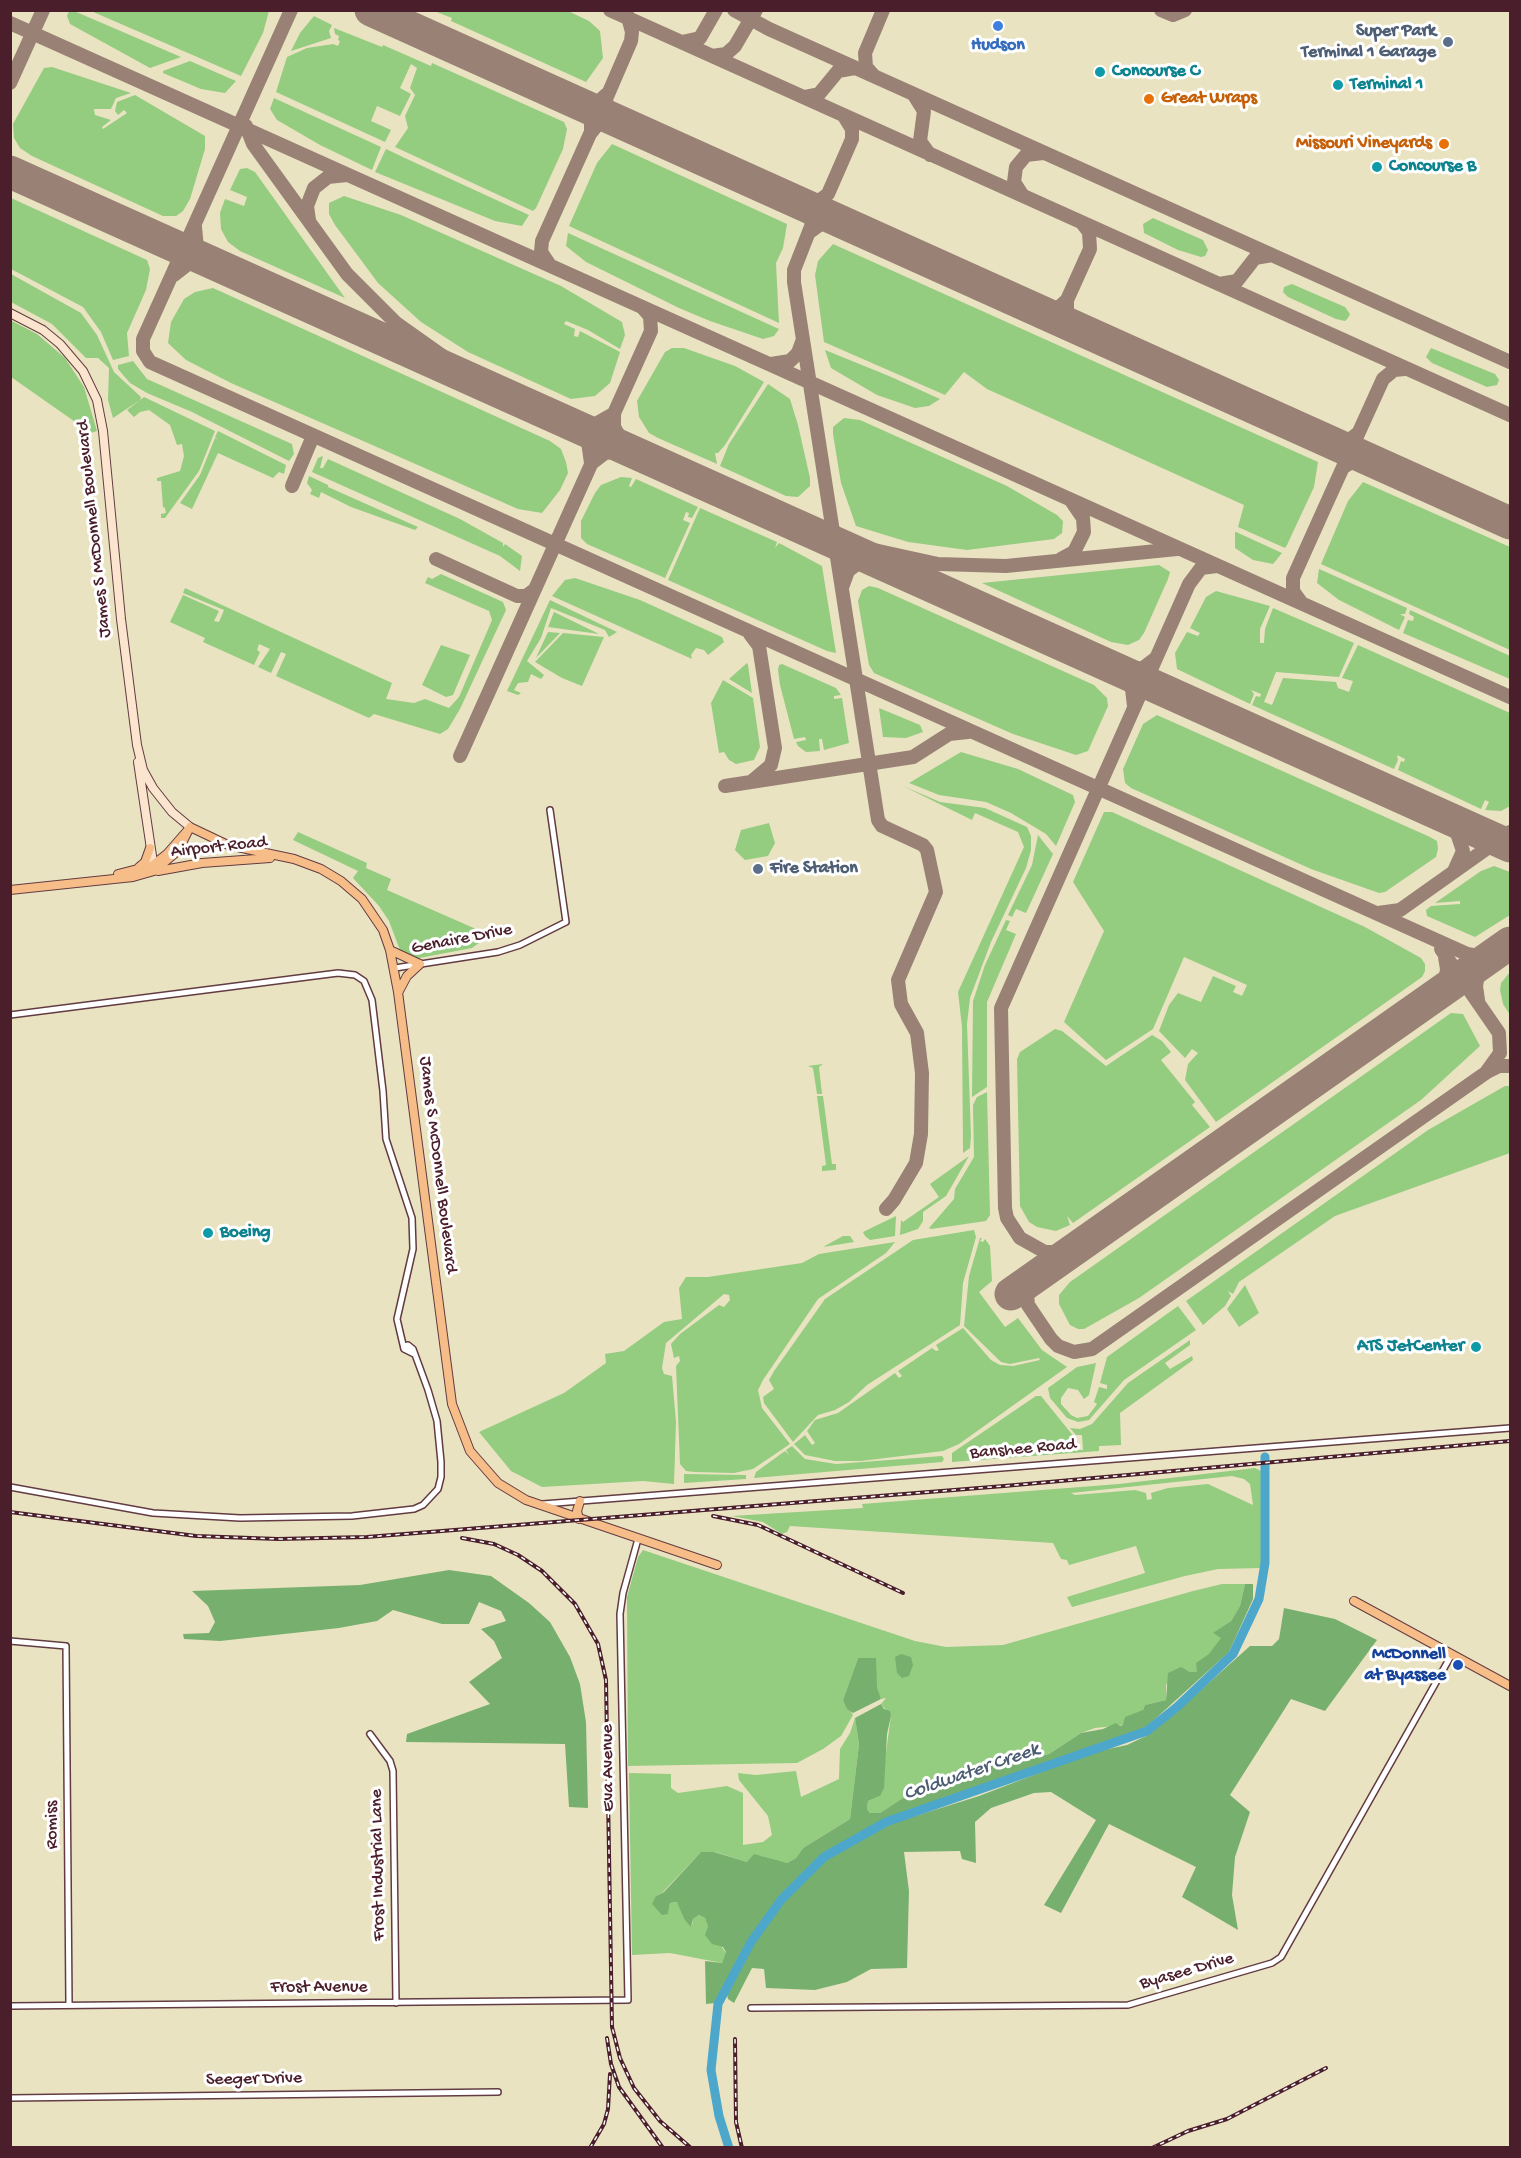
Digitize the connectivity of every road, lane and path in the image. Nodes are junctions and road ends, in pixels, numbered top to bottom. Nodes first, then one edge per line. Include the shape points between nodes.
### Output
1 (10, 313) edge
2 (137, 746) junction
3 (550, 810) dead end
4 (190, 827) junction
5 (150, 848) junction
6 (288, 858) junction
7 (154, 868) junction
8 (136, 869) junction
9 (107, 878) junction
10 (10, 890) edge
11 (390, 950) junction
12 (420, 964) junction
13 (395, 968) junction
14 (398, 992) junction
15 (10, 1015) edge
16 (1510, 1428) edge
17 (10, 1487) edge
18 (580, 1501) junction
19 (538, 1504) junction
20 (579, 1519) junction
21 (638, 1539) junction
22 (717, 1565) dead end
23 (1354, 1601) dead end
24 (10, 1641) edge
25 (1452, 1654) junction
26 (1510, 1686) edge
27 (370, 1734) dead end
28 (628, 2000) joint
29 (396, 2003) junction
30 (69, 2004) junction
31 (10, 2006) edge
32 (751, 2008) dead end
33 (498, 2092) dead end
34 (10, 2098) edge

1 - 2 street, James S McDonnell Boulevard via 44,330 66,350 88,380 100,409
2 - 4 street, James S McDonnell Boulevard via 153,788
2 - 5 street, James S McDonnell Boulevard
3 - 12 street, Genaire Drive via 566,921 509,949
4 - 6 main road, James S McDonnell Boulevard via 228,845
4 - 7 main road, Airport Road via 178,852
5 - 7 street, James S McDonnell Boulevard
5 - 8 main road via 145,862
6 - 7 main road, Airport Road
6 - 11 main road, James S McDonnell Boulevard via 321,869 355,893 377,920
7 - 8 main road, Airport Road
7 - 9 main road, Airport Road via 133,877
8 - 9 main road, Airport Road
9 - 10 main road, Airport Road
11 - 12 main road
11 - 13 main road, James S McDonnell Boulevard
12 - 13 street, Genaire Drive
12 - 14 main road via 406,976
13 - 14 main road, James S McDonnell Boulevard
14 - 19 main road, James S McDonnell Boulevard via 454,1412 470,1451 490,1476 511,1492
15 - 17 street via 338,973 355,975 364,981 372,1000 386,1139 412,1218 412,1249 397,1319 404,1346 413,1349 437,1422 441,1477 432,1497 414,1509 350,1516 242,1518 153,1513
16 - 18 street, Banshee Road
18 - 19 street, Banshee Road
18 - 20 main road
19 - 20 main road, James S McDonnell Boulevard
20 - 21 main road, James S McDonnell Boulevard
21 - 22 main road, James S McDonnell Boulevard
21 - 28 street, Eva Avenue via 620,1614
23 - 25 main road
24 - 30 street, Romiss via 66,1646
25 - 26 main road
25 - 32 street, Byasee Drive via 1281,1957 1272,1964 1128,2004
27 - 29 street, Frost Industrial Lane via 393,1771
28 - 29 street, Frost Avenue
29 - 30 street, Frost Avenue
30 - 31 street, Frost Avenue
33 - 34 street, Seeger Drive

